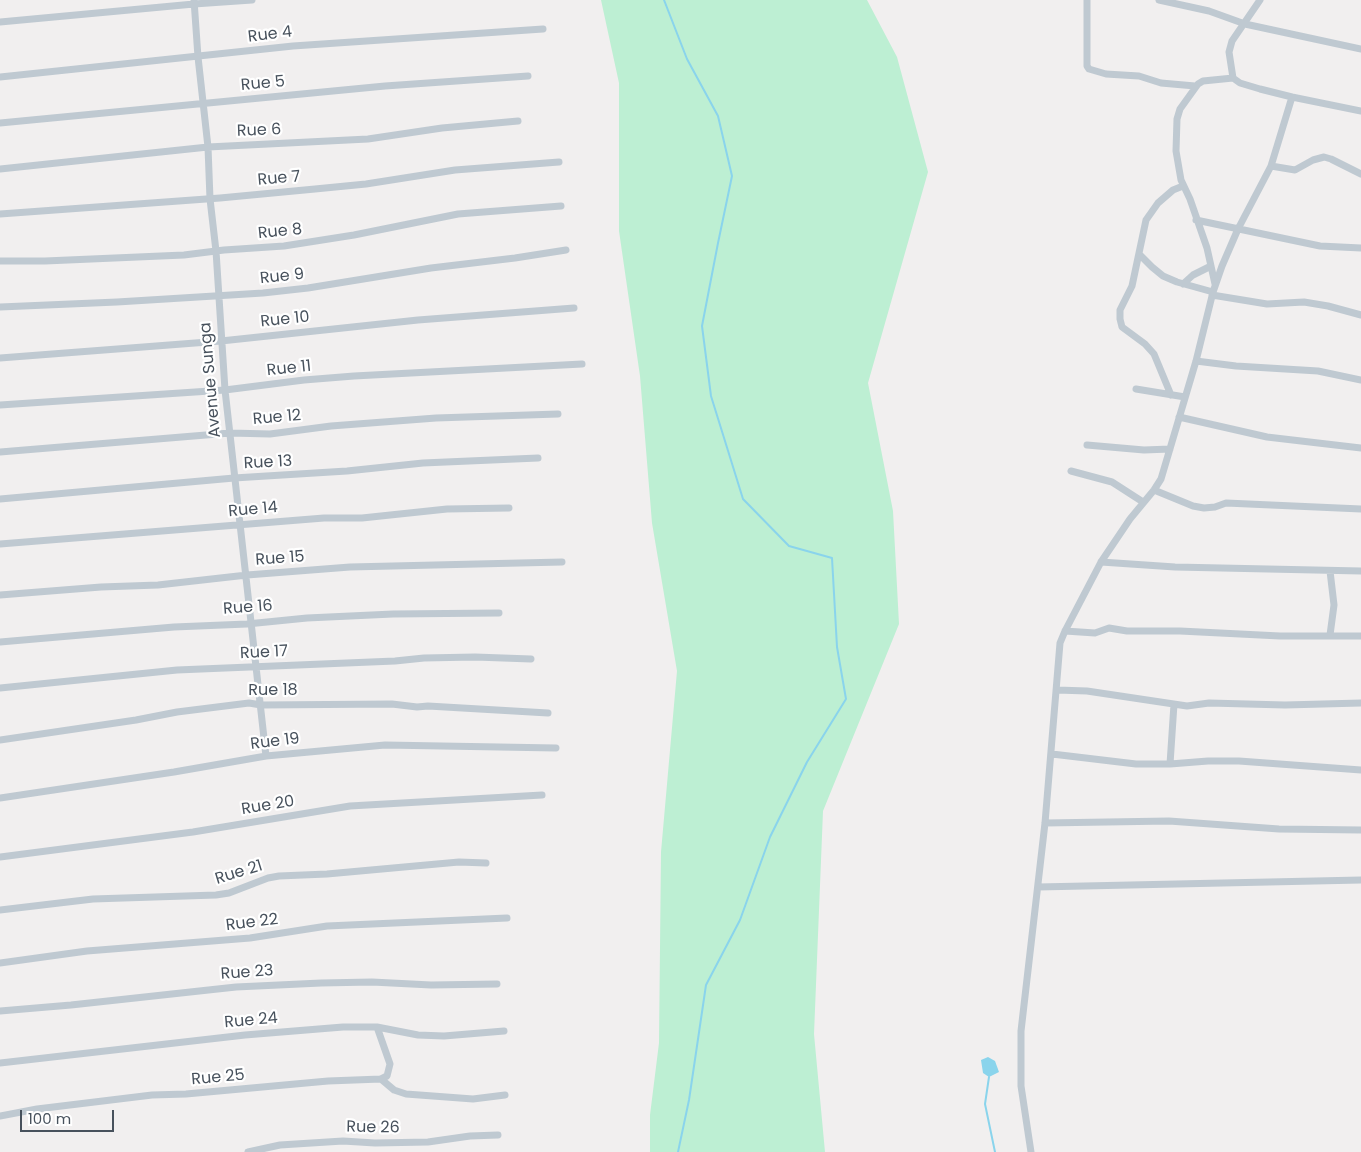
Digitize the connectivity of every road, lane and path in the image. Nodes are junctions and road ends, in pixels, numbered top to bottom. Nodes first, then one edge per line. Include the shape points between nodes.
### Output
1 (252, 0) edge
2 (1086, 0) edge
3 (1159, 0) edge
4 (1260, 0) edge
5 (194, 2) edge
6 (0, 22) edge
7 (1245, 24) junction
8 (544, 29) dead end
9 (1361, 49) edge
10 (198, 57) junction
11 (528, 76) dead end
12 (0, 77) edge
13 (1233, 78) junction
14 (1195, 86) junction
15 (1292, 97) junction
16 (204, 103) junction
17 (1361, 111) edge
18 (518, 121) dead end
19 (0, 123) edge
20 (208, 147) junction
21 (559, 162) dead end
22 (1271, 166) junction
23 (0, 169) edge
24 (1361, 174) edge
25 (1183, 186) junction
26 (210, 199) junction
27 (561, 206) dead end
28 (0, 214) edge
29 (1196, 220) junction
30 (1238, 230) junction
31 (1361, 248) edge
32 (566, 250) dead end
33 (216, 251) junction
34 (1139, 254) junction
35 (0, 261) edge
36 (1211, 266) junction
37 (1183, 284) junction
38 (1213, 291) junction
39 (218, 297) junction
40 (0, 307) edge
41 (574, 308) dead end
42 (1361, 315) edge
43 (221, 341) junction
44 (0, 358) edge
45 (1196, 361) junction
46 (582, 364) dead end
47 (1361, 380) edge
48 (1136, 389) dead end
49 (225, 390) junction
50 (1171, 395) junction
51 (1185, 397) junction
52 (0, 405) edge
53 (558, 414) dead end
54 (1179, 417) junction
55 (230, 433) junction
56 (1087, 445) dead end
57 (1361, 448) edge
58 (1170, 449) junction
59 (0, 452) edge
60 (538, 458) dead end
61 (1071, 470) dead end
62 (234, 478) junction
63 (1154, 490) junction
64 (0, 499) edge
65 (1143, 502) junction
66 (509, 508) dead end
67 (1361, 509) edge
68 (239, 525) junction
69 (0, 544) edge
70 (562, 562) dead end
71 (1101, 562) junction
72 (1330, 571) junction
73 (1361, 571) edge
74 (247, 575) junction
75 (0, 595) edge
76 (499, 613) dead end
77 (252, 623) junction
78 (1065, 631) junction
79 (1330, 635) junction
80 (1361, 636) edge
81 (0, 642) edge
82 (531, 659) dead end
83 (256, 667) junction
84 (0, 688) edge
85 (1056, 690) junction
86 (1361, 703) edge
87 (1174, 704) junction
88 (261, 705) junction
89 (548, 712) dead end
90 (0, 740) edge
91 (556, 748) dead end
92 (1052, 754) junction
93 (266, 756) junction
94 (1170, 764) junction
95 (1361, 770) edge
96 (542, 795) dead end
97 (0, 798) edge
98 (1045, 823) junction
99 (1361, 830) edge
100 (0, 857) edge
101 (486, 863) dead end
102 (1361, 880) edge
103 (1038, 887) junction
104 (0, 910) edge
105 (507, 918) dead end
106 (0, 963) edge
107 (497, 984) dead end
108 (0, 1011) edge
109 (377, 1027) junction
110 (504, 1031) dead end
111 (0, 1064) edge
112 (381, 1079) junction
113 (506, 1095) dead end
114 (0, 1116) edge
115 (498, 1135) dead end
116 (248, 1152) edge
117 (1031, 1152) edge

1 - 5 street
2 - 14 street via 1089,69
3 - 7 street via 1209,11
4 - 7 street
5 - 6 street
5 - 10 street, Avenue Sunga
7 - 9 street
7 - 13 street via 1232,41 1229,52
8 - 10 street, Rue 4 via 329,43
10 - 12 street, Rue 4
10 - 16 street, Avenue Sunga
11 - 16 street, Rue 5
13 - 14 street via 1203,81
13 - 15 street via 1246,85
14 - 25 street via 1176,119 1176,151
15 - 17 street
15 - 22 street
16 - 19 street, Rue 5
16 - 20 street, Avenue Sunga
18 - 20 street, Rue 6 via 368,138
20 - 23 street, Rue 6
20 - 26 street, Avenue Sunga
21 - 26 street, Rue 7 via 482,167 366,184
22 - 24 street via 1295,170 1324,158
22 - 30 street
25 - 29 street
25 - 34 street via 1158,203 1146,220
26 - 28 street, Rue 7
26 - 33 street, Avenue Sunga
27 - 33 street, Rue 8 via 458,214 302,244
29 - 30 street
29 - 36 street
30 - 31 street via 1320,246
30 - 38 street
32 - 39 street, Rue 9 via 308,288
33 - 35 street, Rue 8 via 165,256
33 - 39 street, Avenue Sunga
34 - 37 street via 1163,276
34 - 50 street via 1132,286 1120,310 1120,320 1126,332 1154,354
36 - 37 street
36 - 38 street
37 - 38 street
38 - 42 street via 1267,304 1304,302
38 - 45 street
39 - 40 street, Rue 9
39 - 43 street, Avenue Sunga
41 - 43 street, Rue 10 via 418,320
43 - 44 street, Rue 10
43 - 49 street, Avenue Sunga
45 - 47 street via 1318,371
45 - 51 street
46 - 49 street, Rue 11 via 354,376
48 - 50 street
49 - 52 street, Rue 11
49 - 55 street, Avenue Sunga
50 - 51 street
51 - 54 street
53 - 55 street, Rue 12 via 436,418 270,434
54 - 57 street via 1267,437
54 - 58 street
55 - 59 street, Rue 12
55 - 62 street, Avenue Sunga
56 - 58 street
58 - 63 street via 1161,479
60 - 62 street, Rue 13 via 423,463
61 - 65 street via 1112,482
62 - 64 street, Rue 13
62 - 68 street, Avenue Sunga
63 - 65 street
63 - 67 street via 1204,508 1226,503
65 - 71 street
66 - 68 street, Rue 14 via 447,509
68 - 69 street, Rue 14
68 - 74 street, Avenue Sunga
70 - 74 street, Rue 15 via 350,568
71 - 72 street
71 - 78 street
72 - 73 street
72 - 79 street via 1334,604
74 - 75 street, Rue 15 via 158,585
74 - 77 street, Avenue Sunga
76 - 77 street, Rue 16 via 393,614
77 - 81 street, Rue 16
77 - 83 street, Avenue Sunga
78 - 79 street via 1095,633 1109,628 1280,636
78 - 85 street via 1058,655
79 - 80 street
82 - 83 street, Rue 17 via 475,657
83 - 84 street, Rue 17 via 147,672
83 - 88 street, Avenue Sunga
85 - 87 street via 1088,691
85 - 92 street
86 - 87 street
87 - 94 street
88 - 89 street, Rue 18 via 386,703
88 - 90 street, Rue 18 via 249,703 185,710
88 - 93 street, Avenue Sunga
91 - 93 street, Rue 19 via 393,745
92 - 94 street via 1136,764
92 - 98 street
93 - 97 street, Rue 19
94 - 95 street via 1239,761
96 - 100 street, Rue 20 via 350,806 193,832
98 - 99 street via 1169,821 1279,829
98 - 103 street
101 - 104 street, Rue 21 via 460,862 279,876 216,896 93,899
102 - 103 street
103 - 117 street via 1021,1031 1021,1086
105 - 106 street, Rue 22 via 347,924 250,938 87,951
107 - 108 street, Rue 23 via 372,982 236,987
109 - 110 street, Rue 24 via 444,1036
109 - 111 street, Rue 24 via 245,1035
109 - 112 street via 390,1064 387,1076
112 - 113 street via 394,1090 406,1094 473,1099
112 - 114 street, Rue 25 via 152,1095
115 - 116 street, Rue 26 via 428,1142 343,1141 280,1145

